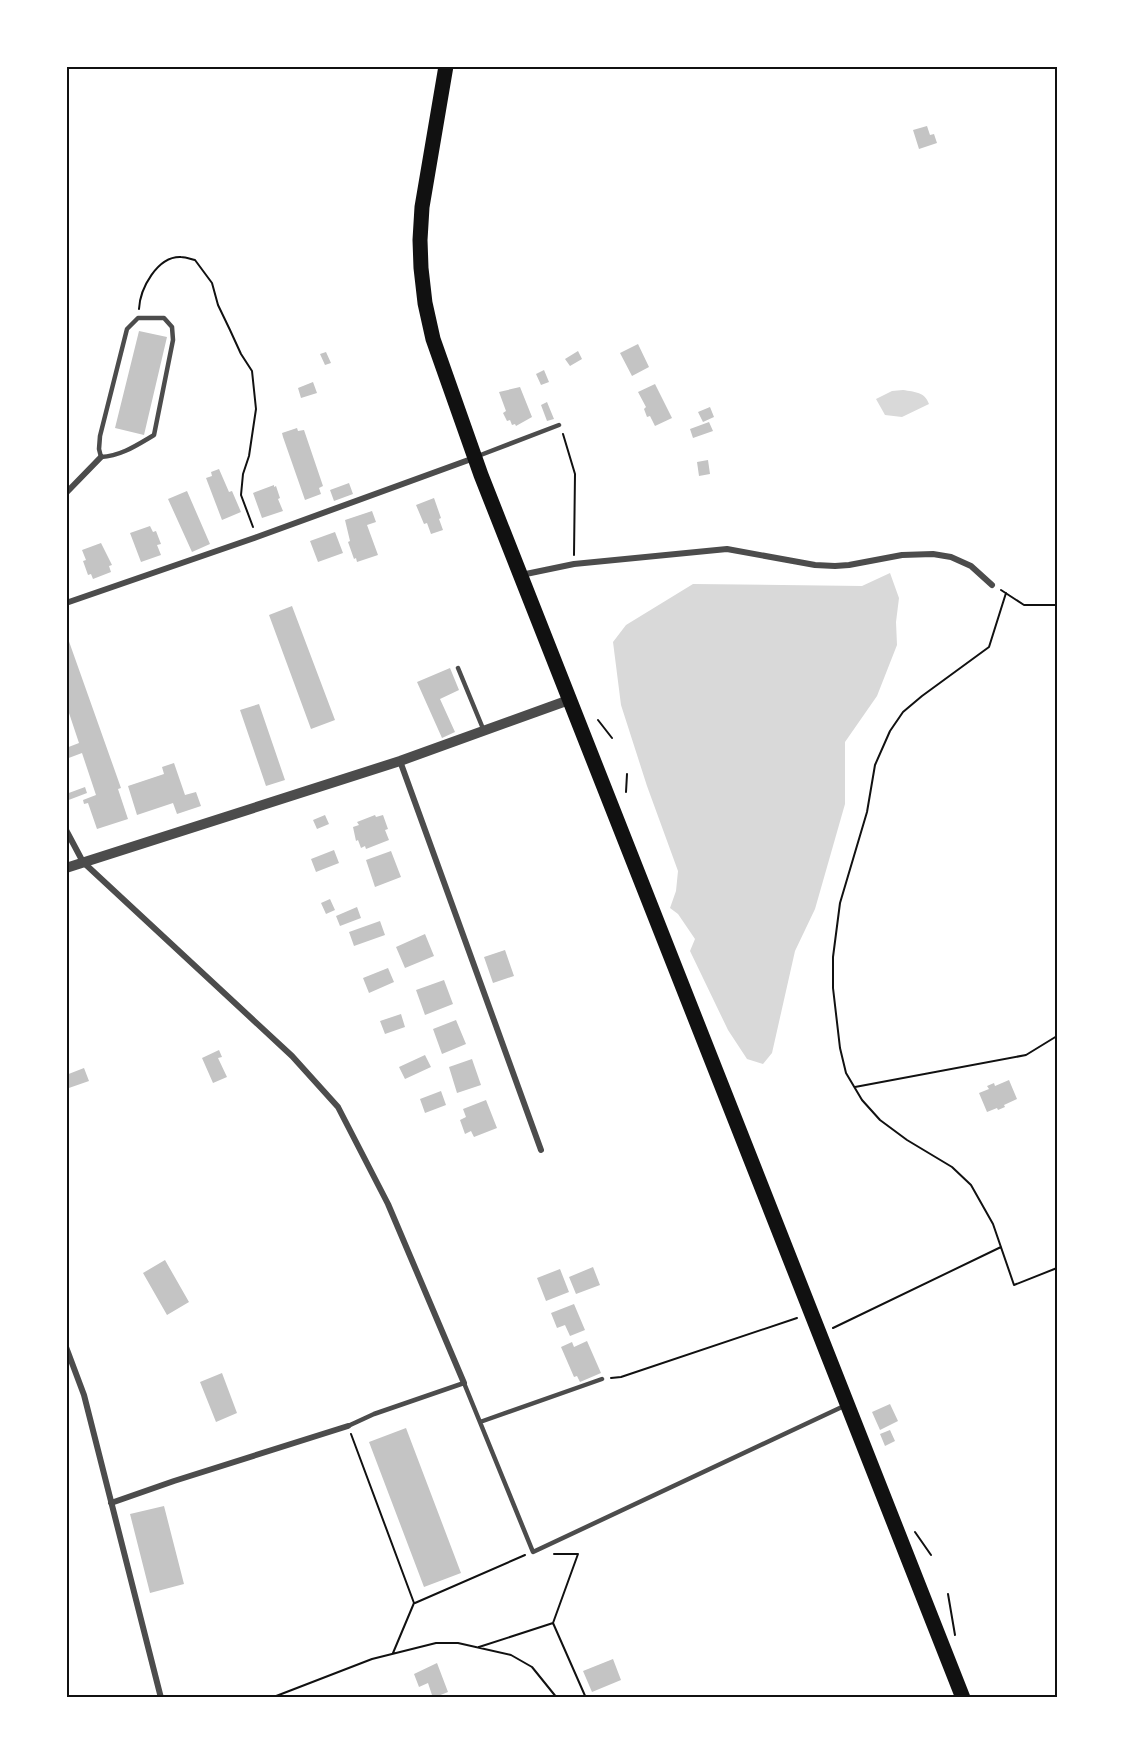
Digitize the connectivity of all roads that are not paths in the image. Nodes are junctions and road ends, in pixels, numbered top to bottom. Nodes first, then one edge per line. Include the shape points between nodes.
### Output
1 (446, 66) edge
2 (560, 425) road end
3 (101, 457) junction
4 (474, 458) junction
5 (66, 493) edge
6 (520, 575) junction
7 (992, 585) road end
8 (66, 603) edge
9 (458, 668) dead end
10 (569, 700) junction
11 (484, 731) junction
12 (400, 761) junction
13 (66, 830) edge
14 (83, 862) junction
15 (66, 868) edge
16 (541, 1150) dead end
17 (66, 1347) edge
18 (602, 1379) road end
19 (464, 1383) junction
20 (847, 1405) junction
21 (480, 1422) junction
22 (348, 1426) joint
23 (111, 1503) junction
24 (162, 1698) edge
25 (963, 1698) edge

1 - 4 highway via 422,207 421,268 433,339
2 - 4 lane
3 - 3 lane via 125,452 154,435 173,340 171,327 164,318 138,318 127,328 100,436
3 - 5 street
4 - 6 highway
4 - 8 street
6 - 7 street via 574,564 727,549 835,566 933,554 971,566
6 - 10 highway
9 - 11 lane
10 - 11 street
10 - 20 highway
11 - 12 street
12 - 14 street
12 - 16 street
13 - 14 street
14 - 15 street
14 - 19 street via 292,1056 338,1107 388,1204
17 - 23 street via 84,1395
18 - 21 lane
19 - 21 lane
19 - 22 lane
20 - 21 lane via 533,1552
20 - 25 highway
22 - 23 street
23 - 24 street

